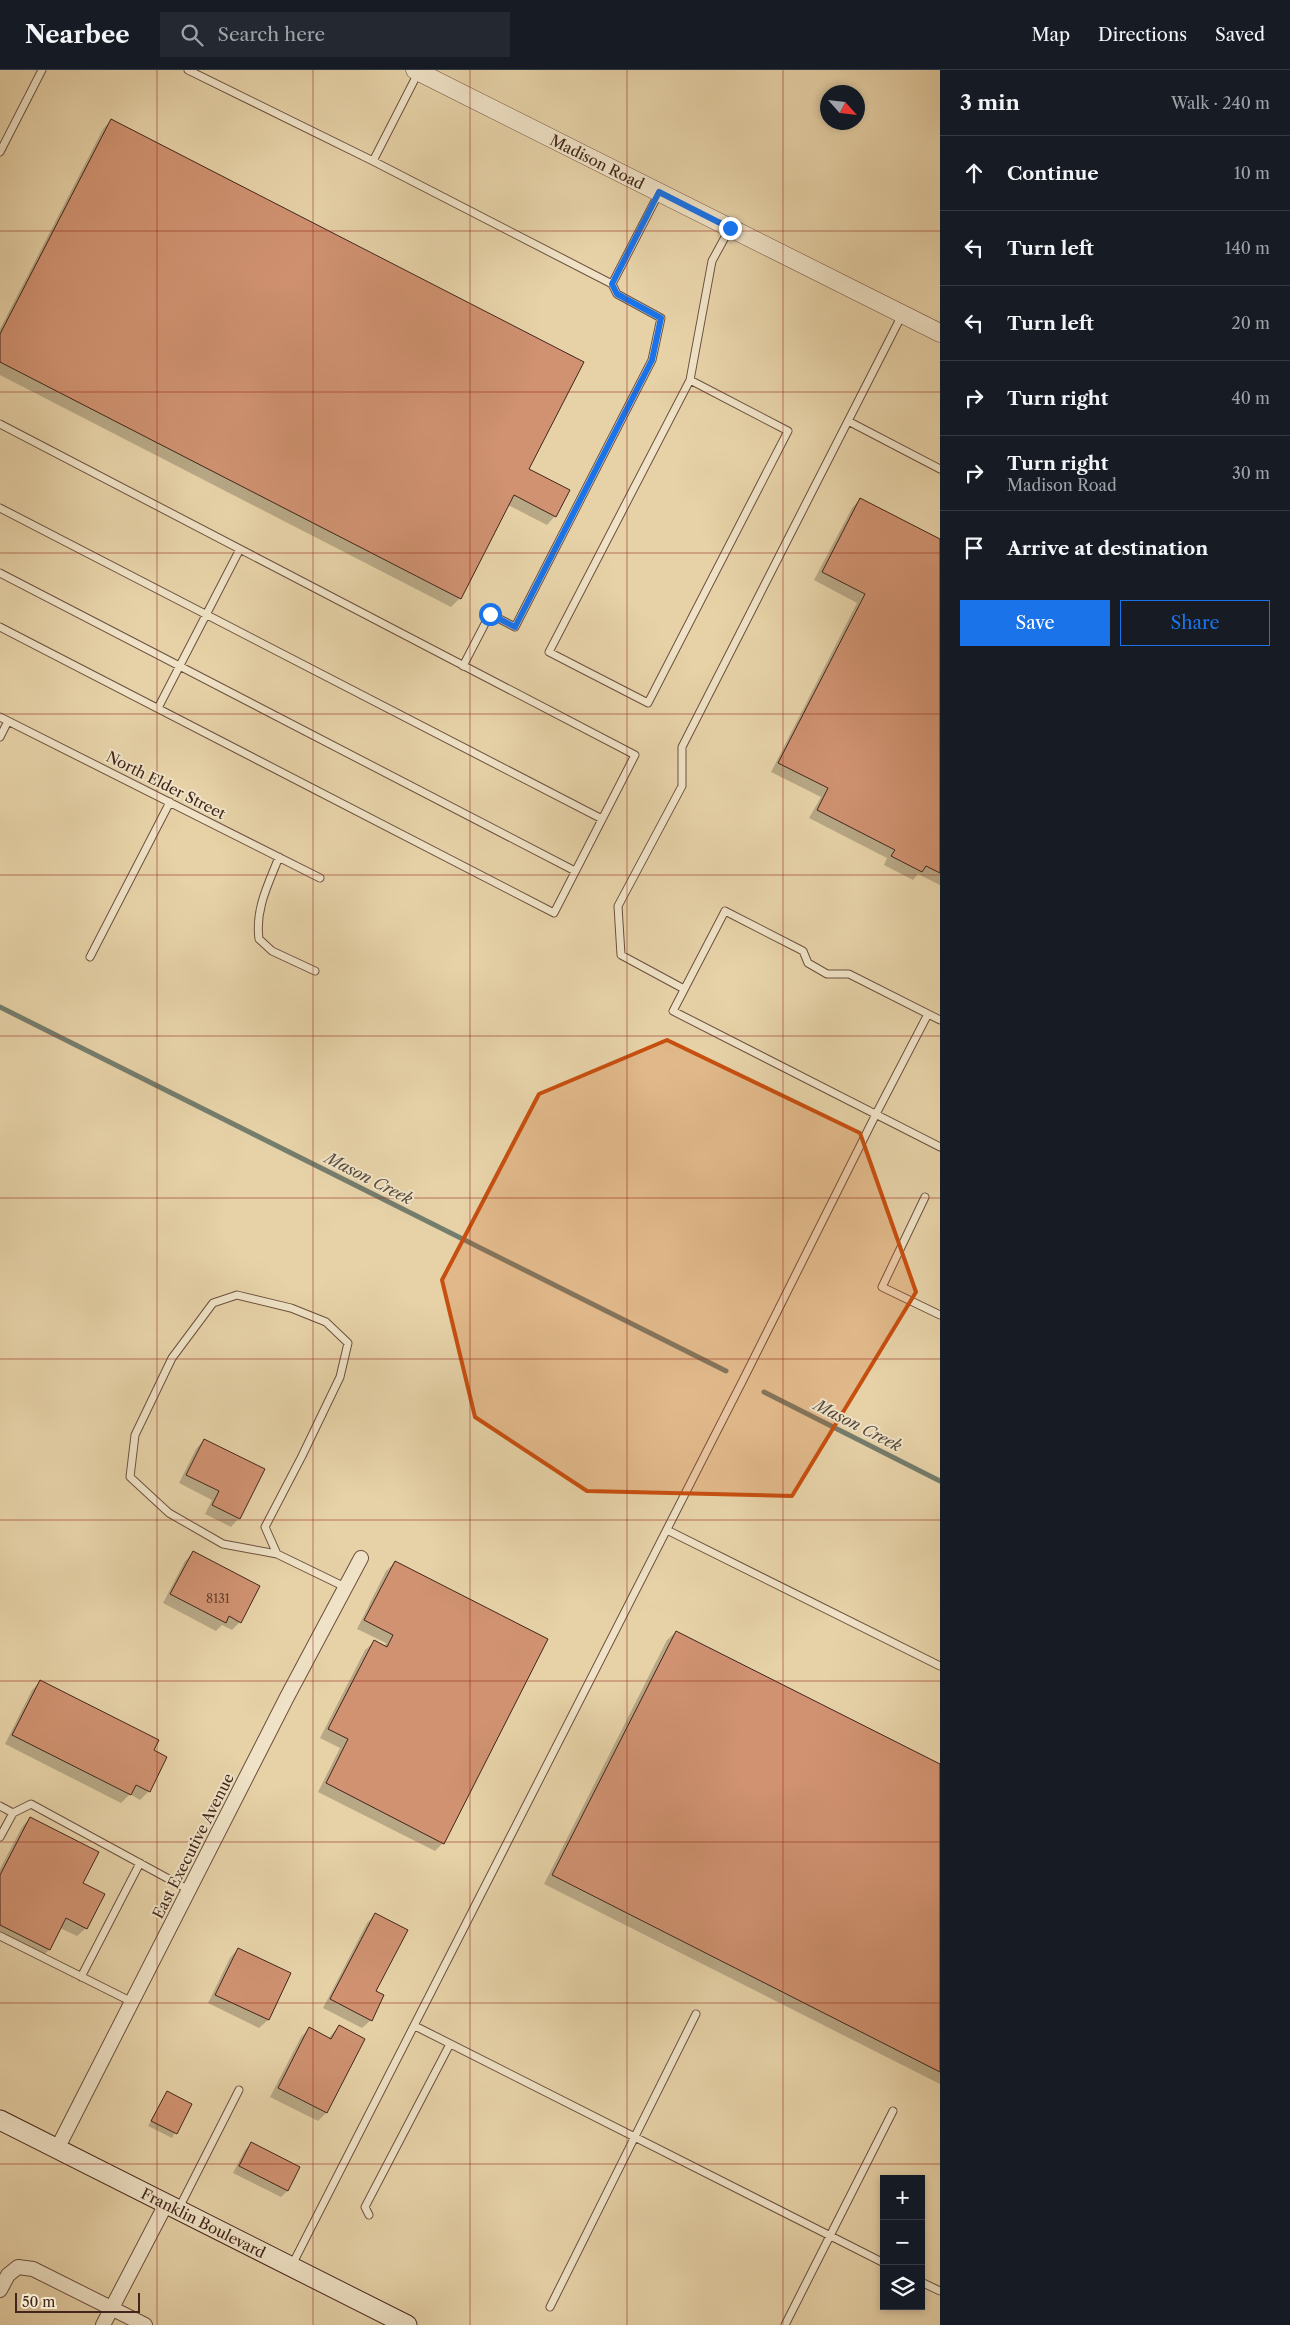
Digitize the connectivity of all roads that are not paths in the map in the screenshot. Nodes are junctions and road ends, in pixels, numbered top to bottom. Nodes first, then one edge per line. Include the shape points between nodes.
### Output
1 (42, 70) edge
2 (188, 70) edge
3 (416, 71) edge
4 (0, 152) edge
5 (373, 161) junction
6 (659, 192) junction
7 (730, 228) junction
8 (612, 284) junction
9 (902, 314) junction
10 (940, 333) edge
11 (690, 380) junction
12 (848, 421) junction
13 (0, 424) edge
14 (940, 469) edge
15 (0, 508) edge
16 (240, 549) junction
17 (0, 573) edge
18 (206, 615) junction
19 (0, 627) edge
20 (180, 666) junction
21 (463, 666) junction
22 (158, 708) junction
23 (0, 717) edge
24 (8, 721) junction
25 (0, 737) edge
26 (170, 802) junction
27 (602, 819) junction
28 (279, 857) junction
29 (575, 871) junction
30 (320, 878) dead end
31 (90, 957) dead end
32 (315, 971) dead end
33 (684, 989) junction
34 (928, 1014) junction
35 (940, 1020) edge
36 (876, 1114) junction
37 (940, 1147) edge
38 (925, 1197) dead end
39 (940, 1315) edge
40 (667, 1530) junction
41 (277, 1554) junction
42 (361, 1558) dead end
43 (345, 1587) junction
44 (940, 1666) edge
45 (0, 1806) edge
46 (13, 1813) junction
47 (0, 1837) edge
48 (140, 1863) junction
49 (189, 1890) junction
50 (0, 1936) edge
51 (81, 1977) junction
52 (132, 2002) junction
53 (696, 2014) dead end
54 (415, 2026) junction
55 (450, 2044) junction
56 (239, 2090) dead end
57 (893, 2111) dead end
58 (0, 2120) edge
59 (635, 2137) junction
60 (58, 2149) junction
61 (172, 2207) junction
62 (369, 2215) dead end
63 (830, 2236) junction
64 (880, 2261) edge
65 (291, 2267) junction
66 (925, 2284) edge
67 (0, 2290) edge
68 (940, 2291) edge
69 (550, 2307) dead end
70 (112, 2308) junction
71 (103, 2325) edge
72 (146, 2325) edge
73 (407, 2325) edge
74 (785, 2325) edge

1 - 4 lane
2 - 5 lane
3 - 5 lane
3 - 6 street, Madison Road
5 - 8 lane
6 - 7 street, Madison Road
6 - 8 lane
7 - 9 street, Madison Road
7 - 11 lane via 712,262
8 - 21 lane via 617,294 661,318 652,360 515,627 490,614
9 - 10 street, Madison Road
9 - 12 lane
11 - 11 lane via 549,652 648,703 788,431
12 - 14 lane
12 - 33 lane via 682,747 682,786 618,906 620,955
13 - 16 lane
15 - 18 lane
16 - 18 lane
16 - 21 lane
17 - 20 lane
18 - 20 lane
18 - 27 lane
19 - 22 lane
20 - 22 lane
20 - 29 lane
21 - 27 lane via 635,755
22 - 29 lane via 554,913
23 - 24 lane, North Elder Street
24 - 25 lane
24 - 26 lane, North Elder Street
26 - 28 lane, North Elder Street
26 - 31 lane
27 - 29 lane
28 - 30 lane, North Elder Street
28 - 32 lane via 259,905 259,939 272,951
33 - 34 lane via 725,911 803,951 808,963 827,974 849,974
33 - 36 lane via 673,1011
34 - 35 lane
34 - 36 lane
36 - 37 lane
36 - 40 lane
38 - 39 lane via 882,1287
40 - 44 lane
40 - 54 lane
41 - 41 lane via 265,1527 340,1376 348,1343 326,1322 291,1308 237,1295 212,1304 172,1358 135,1435 130,1477 169,1513 223,1544
41 - 43 lane
42 - 43 street, East Executive Avenue
43 - 49 street, East Executive Avenue
45 - 46 lane
46 - 47 lane
46 - 48 lane via 31,1804
48 - 49 lane
48 - 51 lane
49 - 52 street, East Executive Avenue
50 - 51 lane
51 - 52 lane
52 - 60 street, East Executive Avenue
53 - 59 lane
54 - 55 lane
54 - 65 lane
55 - 59 lane
55 - 62 lane via 365,2207
56 - 61 lane
57 - 63 lane
58 - 60 main road, Franklin Boulevard
59 - 63 lane
59 - 69 lane
60 - 61 main road, Franklin Boulevard
61 - 65 main road, Franklin Boulevard
61 - 70 street
63 - 64 lane
63 - 74 lane
65 - 73 main road, Franklin Boulevard
66 - 68 lane
67 - 70 street via 8,2275 18,2267 33,2269
70 - 71 street
70 - 72 street

